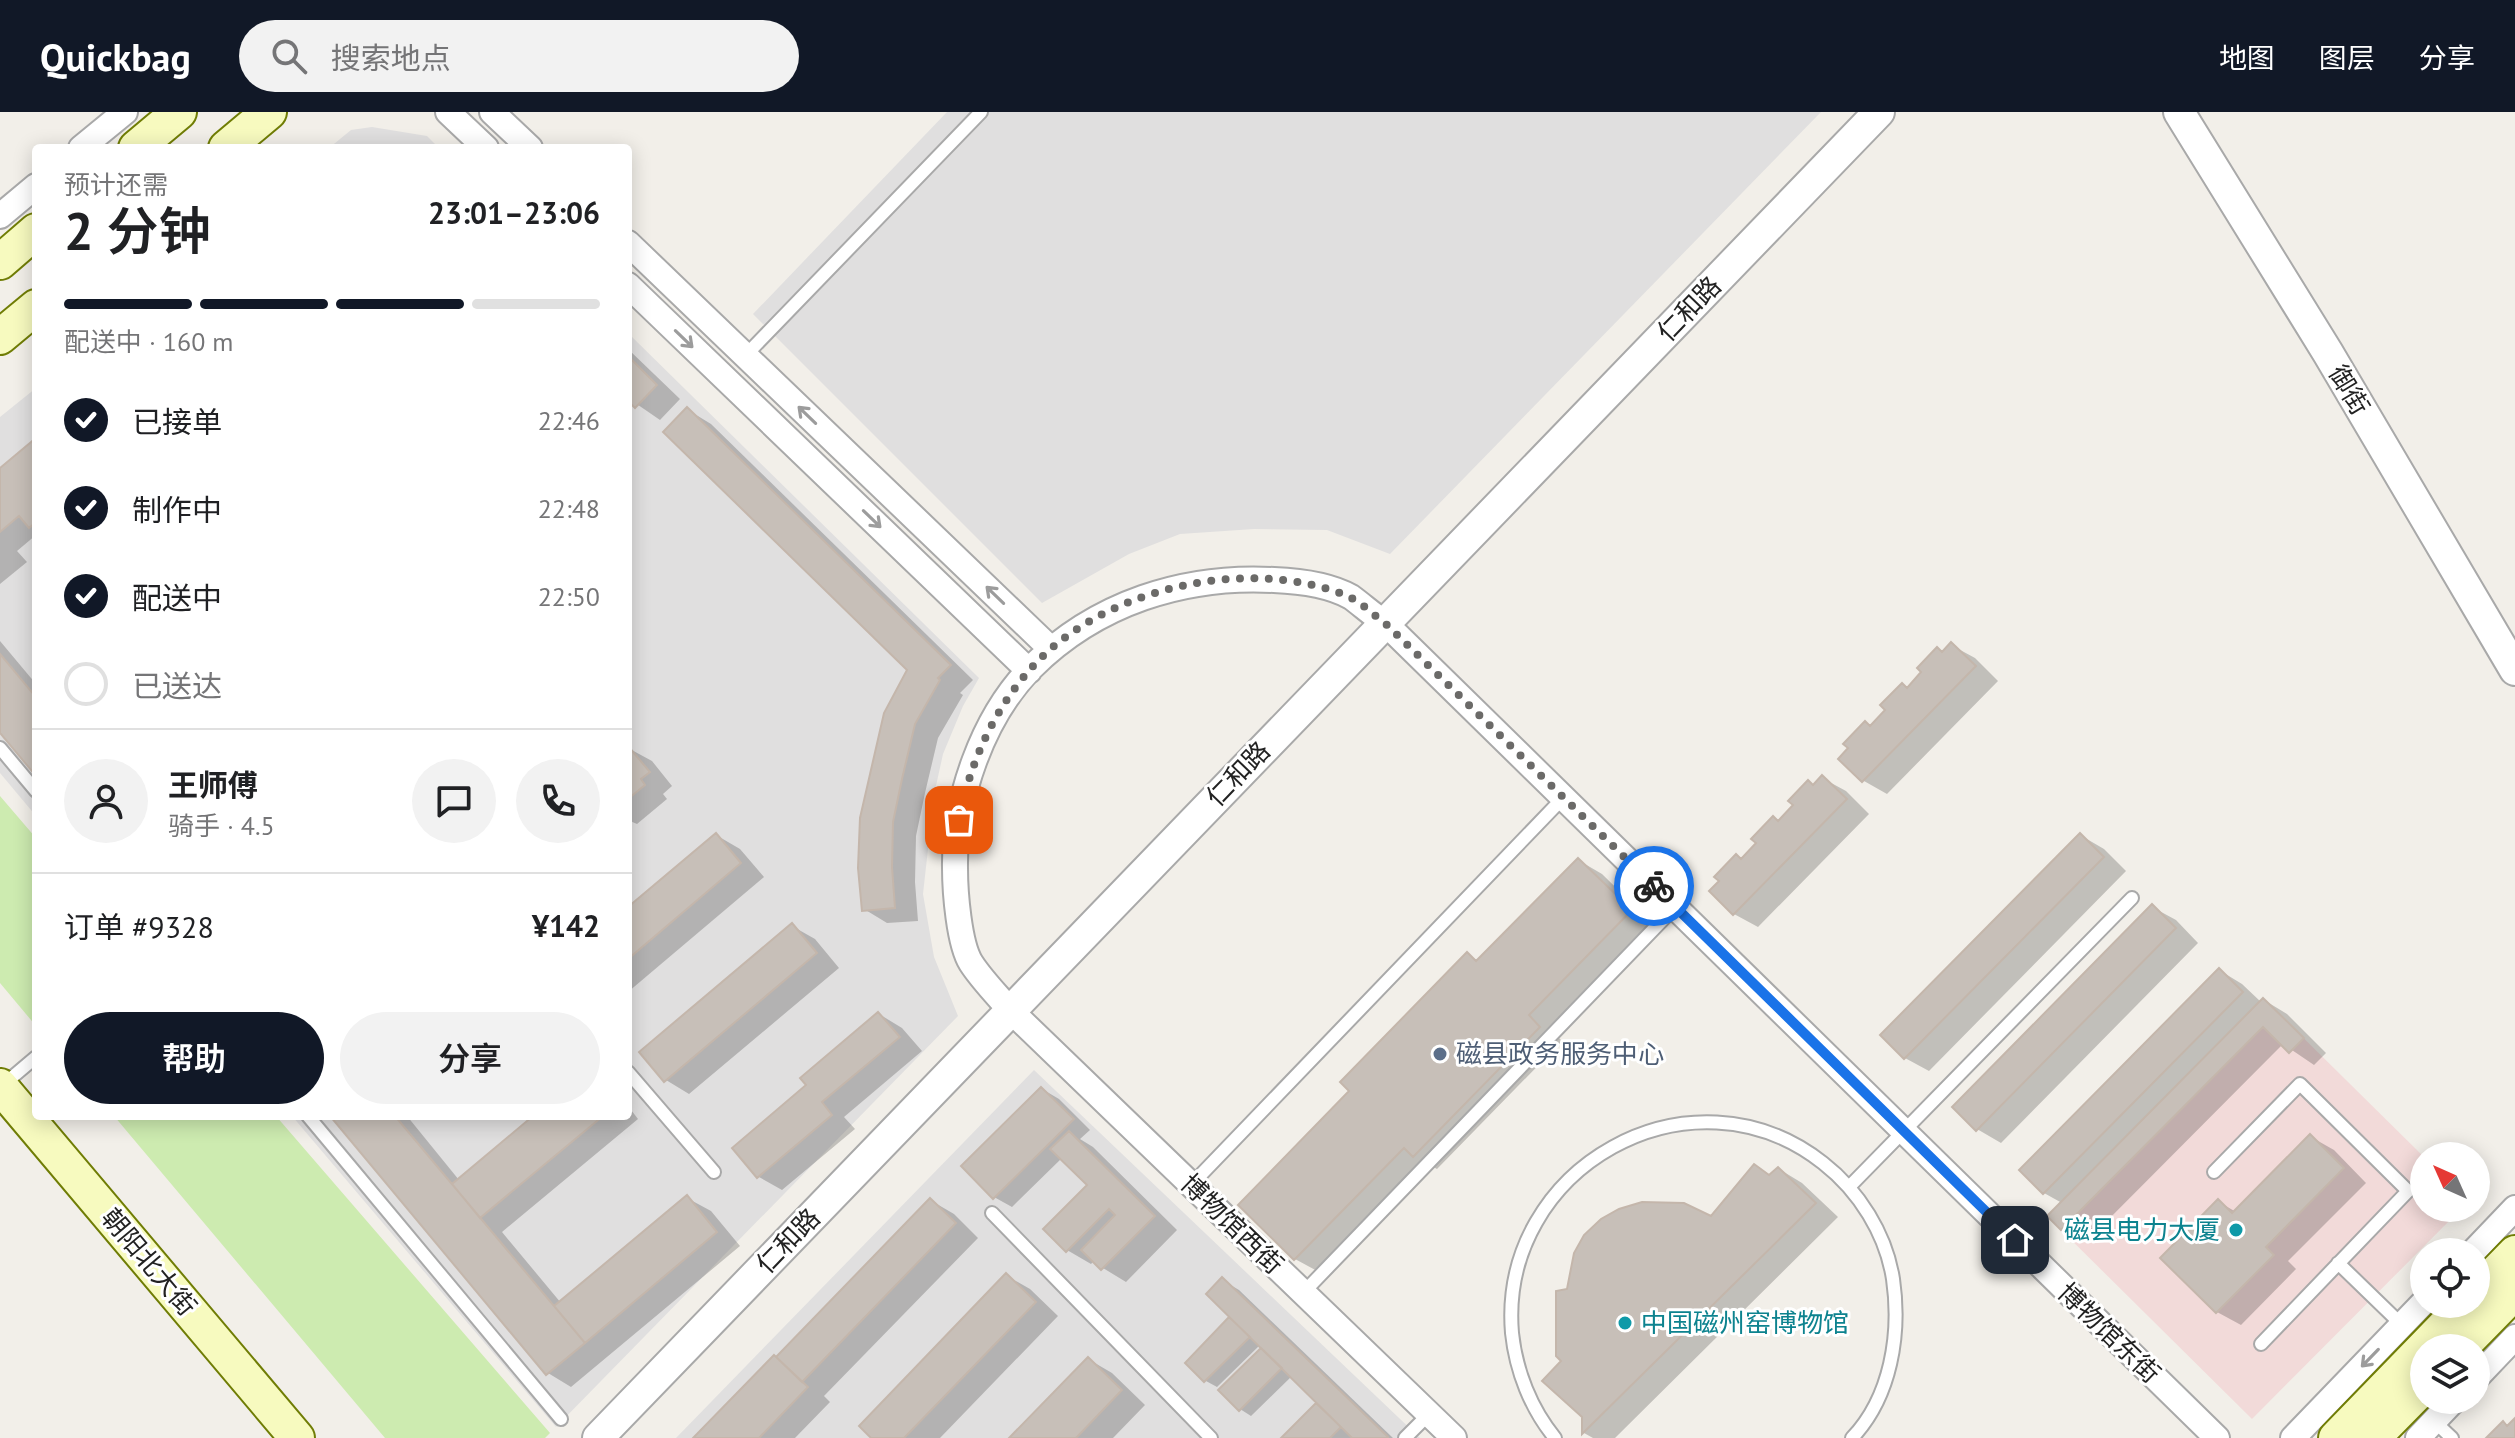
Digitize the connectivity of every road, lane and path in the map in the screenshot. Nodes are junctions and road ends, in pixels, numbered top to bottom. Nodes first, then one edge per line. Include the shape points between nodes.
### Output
1 (125, 112) edge
2 (269, 112) edge
3 (448, 112) edge
4 (492, 112) edge
5 (981, 112) edge
6 (1879, 112) edge
7 (2179, 112) edge
8 (177, 113) edge
9 (86, 144) edge
10 (141, 144) edge
11 (231, 144) edge
12 (482, 144) edge
13 (526, 144) edge
14 (32, 189) edge
15 (0, 216) edge
16 (32, 234) edge
17 (632, 247) edge
18 (0, 262) edge
19 (632, 289) edge
20 (32, 310) edge
21 (0, 337) edge
22 (745, 356) junction
23 (1385, 623) junction
24 (1051, 649) junction
25 (2515, 670) edge
26 (1029, 671) junction
27 (0, 748) edge
28 (32, 786) edge
29 (1563, 798) junction
30 (2132, 898) dead end
31 (1675, 907) junction
32 (1010, 1010) junction
33 (32, 1060) edge
34 (632, 1077) edge
35 (0, 1086) edge
36 (311, 1120) edge
37 (1903, 1131) junction
38 (714, 1172) dead end
39 (2214, 1172) dead end
40 (1191, 1185) junction
41 (1849, 1187) junction
42 (2515, 1208) edge
43 (992, 1213) dead end
44 (2486, 1238) edge
45 (2515, 1253) edge
46 (2338, 1263) junction
47 (2490, 1279) edge
48 (2515, 1292) edge
49 (1303, 1293) junction
50 (2410, 1317) edge
51 (2452, 1318) edge
52 (2402, 1325) junction
53 (2474, 1334) edge
54 (2515, 1337) edge
55 (2261, 1344) dead end
56 (2490, 1363) edge
57 (2410, 1400) edge
58 (1429, 1414) junction
59 (2445, 1414) edge
60 (561, 1419) dead end
61 (2434, 1432) edge
62 (297, 1438) edge
63 (598, 1438) edge
64 (1211, 1438) edge
65 (1405, 1438) edge
66 (1454, 1438) edge
67 (1555, 1438) edge
68 (1852, 1438) edge
69 (2217, 1438) edge
70 (2293, 1438) edge
71 (2336, 1438) edge
72 (2373, 1438) edge

1 - 9 street
2 - 11 main road
3 - 12 street
4 - 13 street
5 - 22 lane
6 - 23 street, 仁和路
7 - 25 street, 御街
8 - 10 main road
14 - 15 street
16 - 18 main road
17 - 22 street
19 -> 26 street
20 - 21 main road
24 -> 22 street
23 - 24 street, 博物馆东街 via 1349,596 1312,583 1235,578 1190,583 1142,597 1093,619
23 - 29 street, 博物馆东街
23 - 32 street, 仁和路
24 - 26 street, 博物馆东街
26 - 32 street, 博物馆西街 via 983,743 964,795 955,845 955,902 970,962
27 - 28 lane
29 - 31 street, 博物馆东街
29 - 40 lane
30 - 37 lane
31 - 37 street, 博物馆东街
31 - 49 lane
32 - 40 street, 博物馆西街
32 - 63 street, 仁和路
33 - 35 lane
34 - 38 lane
35 - 62 main road, 朝阳北大街
36 - 60 lane
37 - 41 lane
37 - 69 street, 博物馆东街
39 - 46 lane via 2300,1084 2408,1191
40 - 49 street, 博物馆西街
41 - 67 lane via 1794,1144 1726,1123 1656,1128 1612,1146 1574,1174 1531,1230 1512,1298 1519,1369
41 - 68 lane via 1874,1223 1891,1264 1897,1308 1894,1351 1880,1394
42 - 44 street
43 - 64 lane
45 - 47 main road
46 - 52 lane
46 - 55 lane
48 - 53 main road
49 - 58 street, 博物馆西街
50 - 52 street
51 - 71 main road
52 -> 70 street
54 - 56 street
57 - 72 main road
58 - 65 lane
58 - 66 street, 博物馆西街
59 - 61 street

